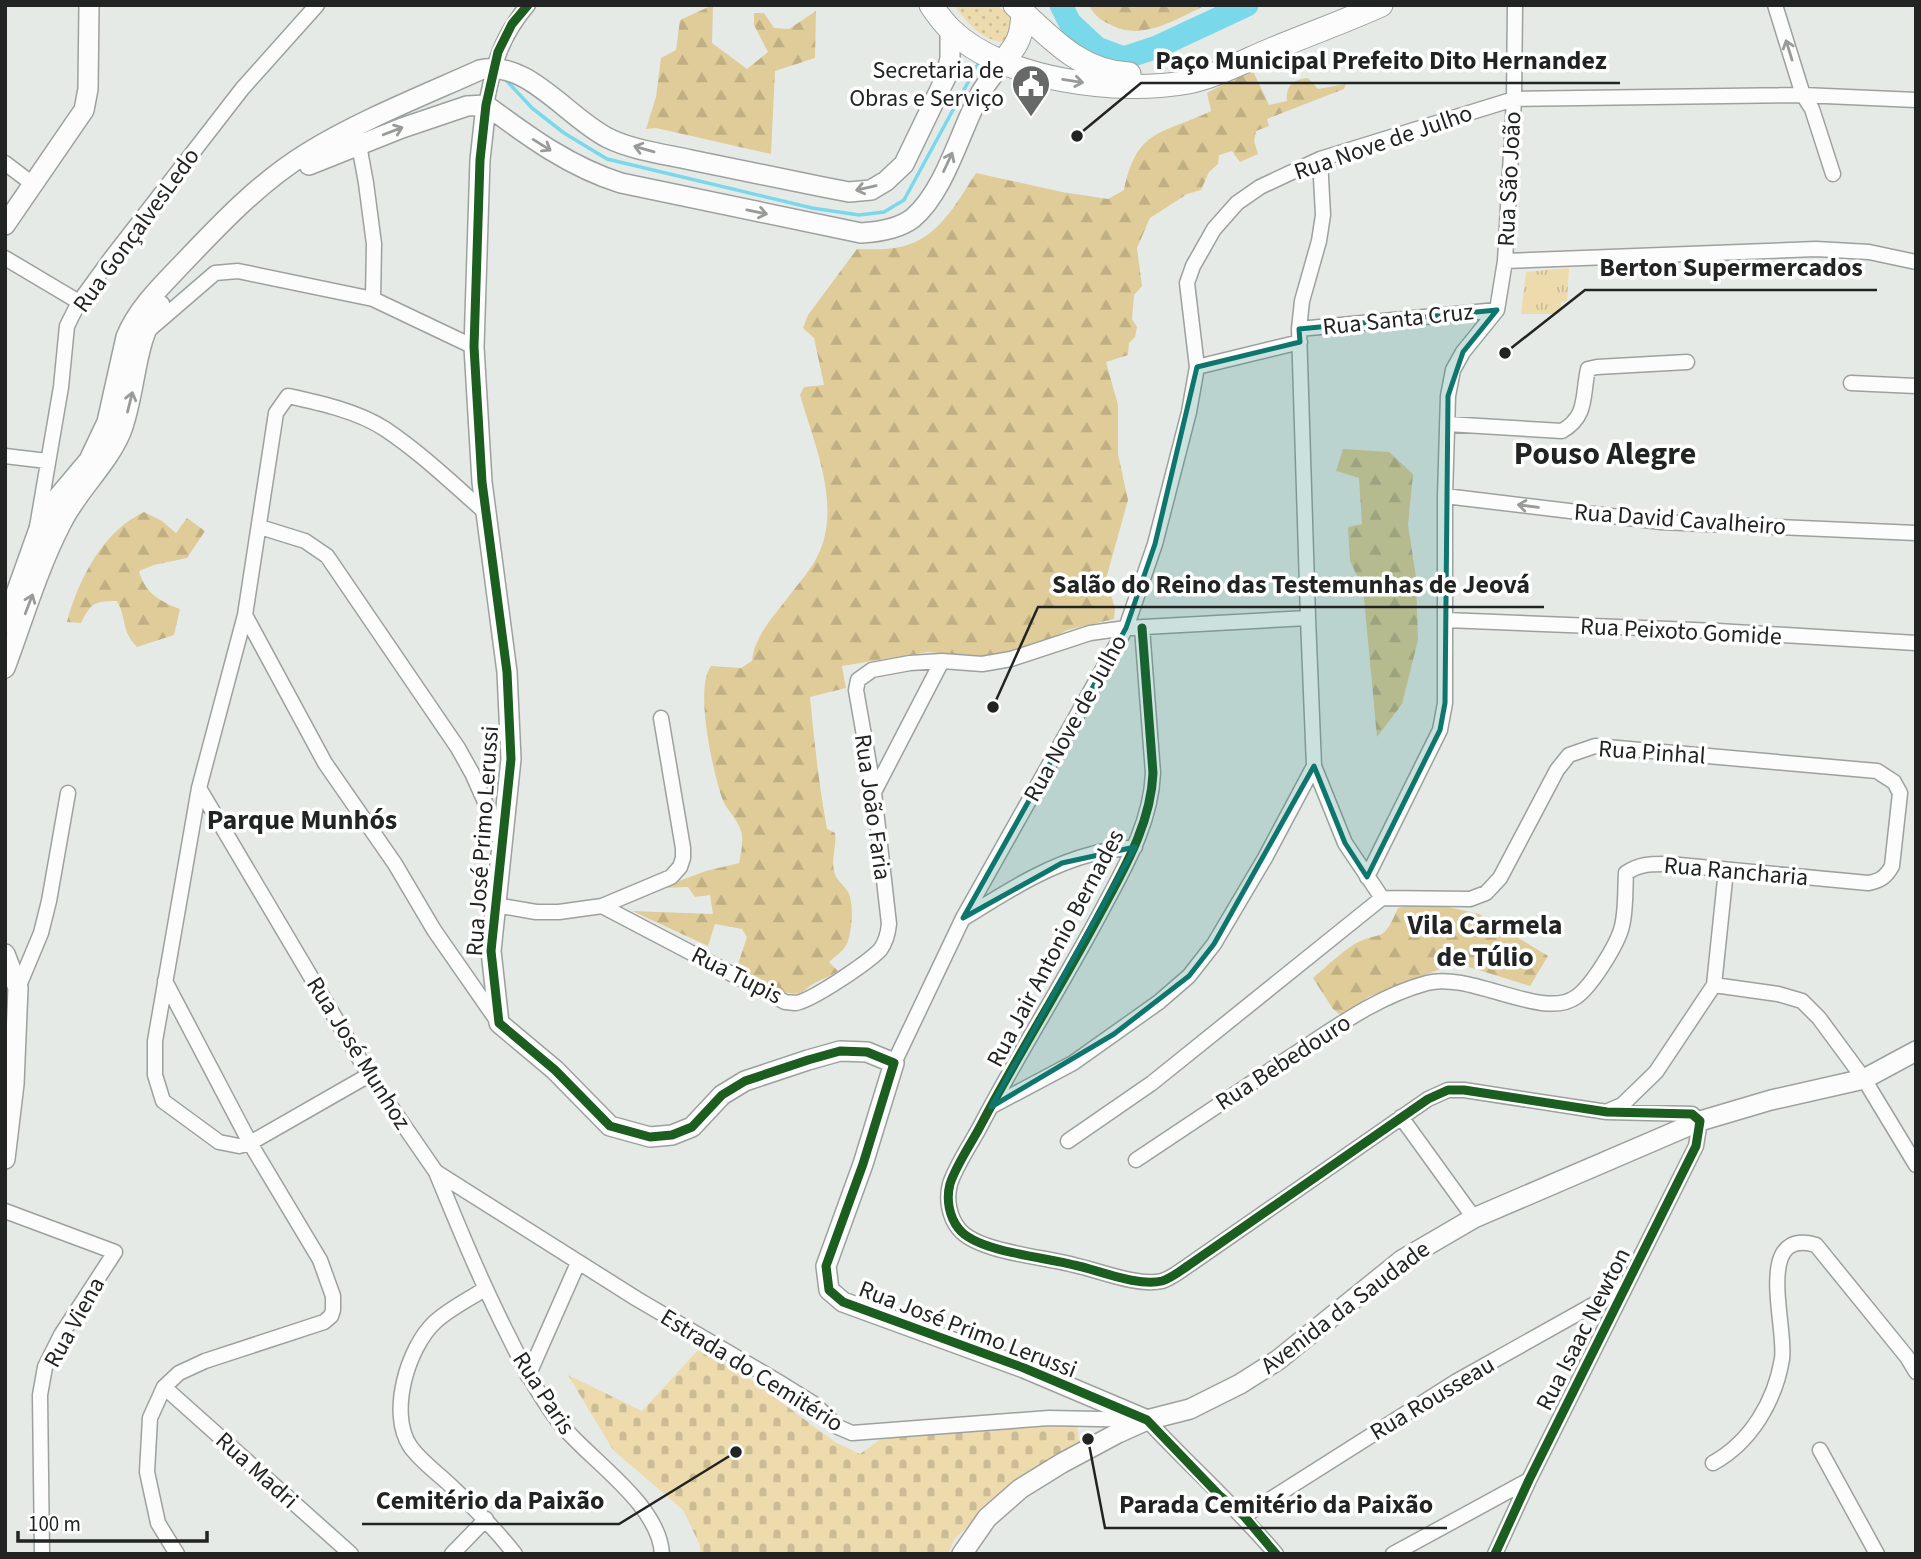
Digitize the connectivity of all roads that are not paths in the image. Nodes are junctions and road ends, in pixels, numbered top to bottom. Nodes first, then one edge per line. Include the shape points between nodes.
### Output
1 (89, 5) edge
2 (317, 5) edge
3 (528, 5) edge
4 (931, 5) edge
5 (1515, 5) edge
6 (1775, 5) edge
7 (1381, 6) edge
8 (1019, 9) edge
9 (950, 30) junction
10 (1002, 63) junction
11 (1236, 64) junction
12 (493, 66) junction
13 (1803, 95) junction
14 (1514, 99) junction
15 (1916, 100) edge
16 (486, 105) junction
17 (359, 145) junction
18 (1320, 159) junction
19 (5, 163) edge
20 (1833, 174) dead end
21 (34, 185) junction
22 (5, 225) edge
23 (5, 258) edge
24 (1505, 261) junction
25 (1916, 262) edge
26 (373, 299) junction
27 (79, 302) junction
28 (1497, 310) junction
29 (136, 334) junction
30 (1300, 336) junction
31 (474, 347) junction
32 (1686, 362) dead end
33 (1197, 367) junction
34 (1851, 383) dead end
35 (1916, 386) edge
36 (1447, 424) junction
37 (5, 456) edge
38 (47, 461) junction
39 (1445, 496) junction
40 (485, 512) junction
41 (260, 527) junction
42 (1916, 533) edge
43 (42, 541) junction
44 (245, 615) junction
45 (1308, 618) junction
46 (1446, 620) junction
47 (5, 624) edge
48 (1126, 628) junction
49 (1142, 628) junction
50 (1916, 643) edge
51 (942, 661) junction
52 (5, 668) edge
53 (661, 718) dead end
54 (1314, 766) junction
55 (1877, 771) joint
56 (199, 788) junction
57 (874, 792) junction
58 (68, 793) dead end
59 (503, 844) junction
60 (1135, 847) junction
61 (1726, 870) junction
62 (1367, 877) junction
63 (1382, 898) junction
64 (495, 905) junction
65 (603, 906) junction
66 (963, 918) junction
67 (889, 924) joint
68 (5, 954) edge
69 (1438, 980) joint
70 (165, 981) junction
71 (1714, 985) junction
72 (18, 988) junction
73 (499, 1023) junction
74 (1916, 1051) edge
75 (894, 1063) junction
76 (369, 1075) junction
77 (1864, 1079) junction
78 (991, 1107) junction
79 (1607, 1112) junction
80 (1401, 1117) junction
81 (1700, 1121) junction
82 (1068, 1141) dead end
83 (250, 1143) junction
84 (5, 1159) edge
85 (1136, 1160) dead end
86 (1916, 1165) edge
87 (436, 1172) junction
88 (5, 1211) edge
89 (1474, 1218) junction
90 (578, 1263) junction
91 (1625, 1287) junction
92 (485, 1289) junction
93 (1916, 1372) edge
94 (528, 1376) junction
95 (164, 1387) junction
96 (1147, 1420) junction
97 (1820, 1450) dead end
98 (1713, 1463) dead end
99 (1529, 1480) junction
100 (1244, 1516) junction
101 (486, 1519) junction
102 (42, 1554) edge
103 (177, 1554) edge
104 (351, 1554) edge
105 (452, 1554) edge
106 (514, 1554) edge
107 (662, 1554) edge
108 (962, 1554) edge
109 (1276, 1554) edge
110 (1393, 1554) edge
111 (1495, 1554) edge
112 (1877, 1554) edge

1 - 21 street via 84,110
2 - 27 street, Rua GonçalvesLedo via 242,89
3 - 12 street, Rua José Primo Lerussi via 512,24
4 - 9 main road
5 - 14 street, Rua São João
13 -> 6 street
7 - 11 main road
8 - 10 main road via 1023,31
8 - 11 main road via 1060,47 1089,66 1115,73 1148,75
9 - 10 main road
9 -> 12 street via 946,77 904,164 871,190 849,192 610,139 517,72
10 -> 11 main road via 1110,87 1192,81
16 -> 10 street via 539,144 592,174 621,184 873,233 911,219 927,203 981,92
12 - 16 street, Rua José Primo Lerussi
12 - 29 street via 366,123 275,176 214,230 167,281 131,325
13 - 14 street, Rua Nove de Julho
13 - 15 street, Rua Nove de Julho
13 - 20 street
14 - 18 street, Rua Nove de Julho
14 - 24 street, Rua São João
17 -> 16 street via 467,106
16 - 31 street, Rua José Primo Lerussi
17 - 26 street via 374,244
17 - 29 street via 307,166 267,194 182,278
18 - 30 street via 1323,215 1302,301
18 - 33 street, Rua Nove de Julho via 1237,203 1209,238 1187,283
19 - 21 street
21 - 22 street
23 - 27 street
24 - 25 street via 1816,249 1869,252
24 - 28 street, Rua São João
26 - 29 street via 226,271 215,273
26 - 31 street
27 - 38 street, Rua GonçalvesLedo via 67,326
28 - 30 street, Rua Santa Cruz
28 - 36 street via 1453,370
29 - 43 street via 107,422 89,460 57,498
30 - 33 street, Rua Santa Cruz
30 - 45 street
31 - 40 street, Rua José Primo Lerussi
32 - 36 street via 1588,369 1580,415 1562,431
33 - 48 street, Rua Nove de Julho via 1155,544
34 - 35 street
36 - 39 street
37 - 38 street
38 - 43 street, Rua GonçalvesLedo
42 -> 39 street, Rua David Cavalheiro via 1661,522
39 - 46 street
40 - 41 street via 384,428 340,409 288,396 276,413
40 - 59 street, Rua José Primo Lerussi via 507,673 511,759
41 - 44 street
41 - 59 street via 304,541 327,556 458,748
43 - 47 street
52 -> 43 street
44 - 56 street
44 - 73 street via 325,763
45 - 49 street
45 - 54 street
46 - 50 street, Rua Peixoto Gomide
46 - 62 street via 1446,703 1440,730
48 - 49 street
48 - 51 street via 1090,633 1011,659 982,664
48 - 66 street, Rua Nove de Julho
49 - 60 street, Rua Jair Antonio Bernades via 1153,773 1152,792
51 - 57 street
51 - 57 street, Rua João Faria via 872,670 858,680
53 - 65 street via 683,858 671,877
54 - 62 street via 1345,842
54 - 78 street via 1265,859 1214,944 1189,976 1073,1062
55 - 61 street, Rua Rancharia via 1894,782 1900,793 1892,866 1878,881
55 - 63 street, Rua Pinhal via 1595,746 1581,749 1557,770 1500,878 1486,893 1470,899
56 - 70 street
56 - 76 street, Rua José Munhoz
57 - 67 street, Rua João Faria
58 - 72 street via 49,901
59 - 64 street, Rua José Primo Lerussi
60 - 66 street via 1062,863
60 - 78 street, Rua Jair Antonio Bernades
61 - 69 street, Rua Rancharia via 1644,864 1626,873 1622,927 1594,981 1566,1002 1556,1005
61 - 71 street
62 - 63 street
63 - 82 street via 1152,1083
64 - 65 street via 548,912
64 - 73 street, Rua José Primo Lerussi via 491,951
65 - 67 street, Rua Tupis via 785,1002 795,1003 871,957 887,938
66 - 75 street, Rua Nove de Julho
68 - 72 street
69 - 85 street, Rua Bebedouro via 1407,988 1365,1008
70 - 83 street
70 - 83 street via 153,1057 163,1101 219,1142
71 - 77 street via 1802,1001
71 - 79 street via 1656,1072 1622,1105
72 - 84 street
73 - 75 street via 555,1070 610,1126 650,1137 692,1128 722,1095 745,1080 808,1060 839,1051 867,1052
74 - 77 street, Avenida da Saudade
75 - 96 street, Rua José Primo Lerussi via 825,1266 829,1290 843,1302 1024,1368
76 - 83 street
76 - 87 street, Rua José Munhoz
77 - 81 street, Avenida da Saudade
77 - 86 street
78 - 80 street, Rua Jair Antonio Bernades via 950,1183 948,1202 960,1231 997,1250 1144,1282 1172,1277
79 - 80 street via 1448,1090
79 - 81 street via 1683,1112
80 - 89 street
81 - 89 street, Avenida da Saudade
81 - 91 street, Rua Isaac Newton via 1696,1146
83 - 95 street via 320,1260 333,1296 331,1316 205,1361 179,1373
87 - 90 street, Rua José Munhoz
87 - 92 street, Rua Paris
88 - 102 street, Rua Viena via 115,1252 45,1367 40,1395
89 - 96 street, Avenida da Saudade via 1402,1260 1278,1360 1240,1384 1190,1409
90 - 94 street
90 - 96 street, Estrada do Cemitério via 777,1381 852,1433 1049,1418
91 - 99 street, Rua Isaac Newton
91 - 100 street, Rua Rousseau via 1457,1381
92 - 94 street, Rua Paris
92 - 101 street via 436,1320 420,1339 406,1371 401,1403 402,1433 411,1448
93 - 98 street via 1816,1245 1804,1241 1790,1244 1780,1256 1776,1274 1783,1338 1776,1378 1761,1418 1745,1438
94 - 107 street, Rua Paris via 558,1421 652,1520 662,1541
95 - 103 street via 150,1418 147,1472 158,1522
95 - 104 street, Rua Madri
96 - 100 street
96 - 108 street, Avenida da Saudade via 1089,1447 1020,1489 986,1518
97 - 112 street
99 - 110 street
99 - 111 street, Rua Isaac Newton
100 - 109 street
101 - 105 street
101 - 106 street

